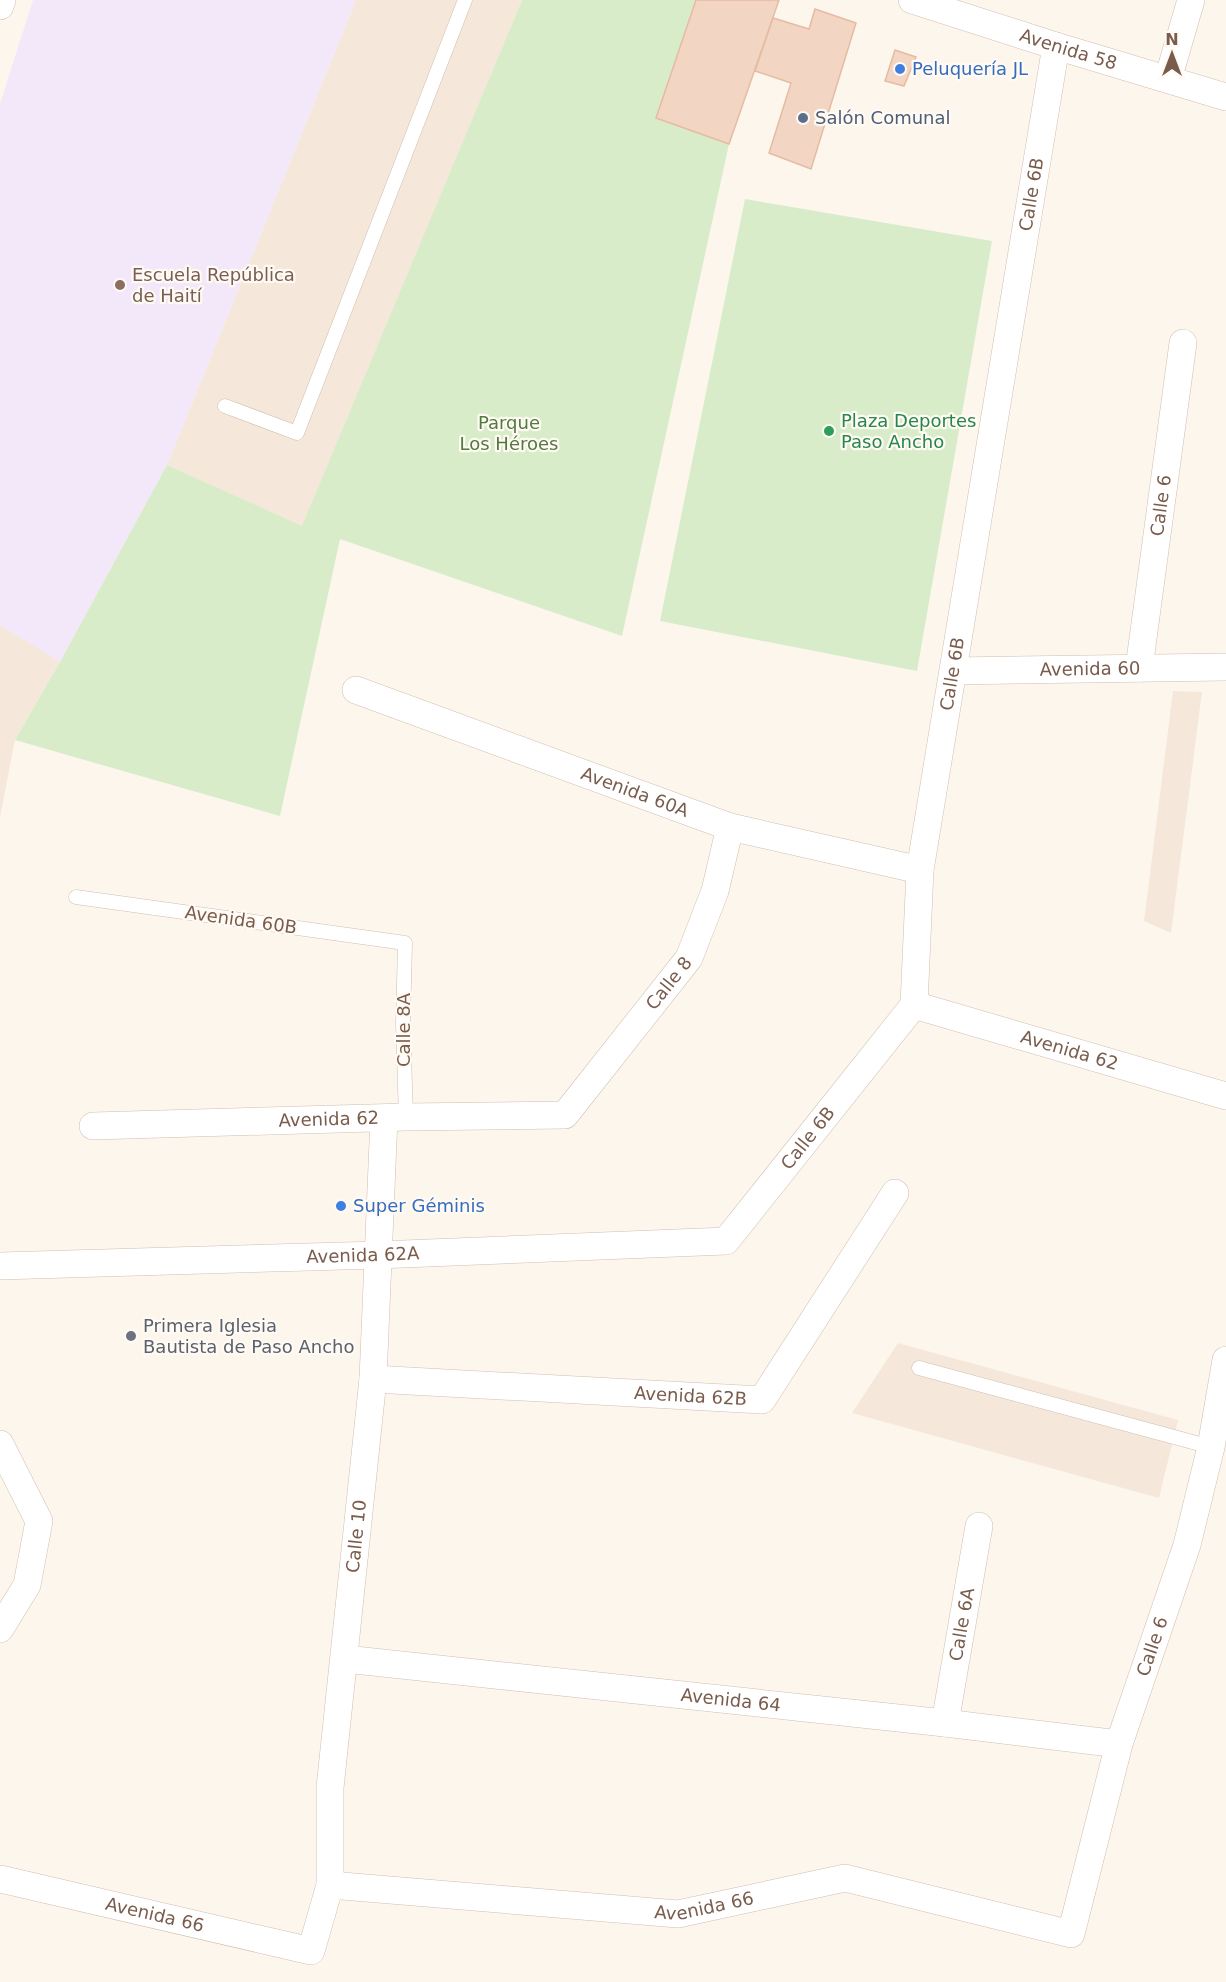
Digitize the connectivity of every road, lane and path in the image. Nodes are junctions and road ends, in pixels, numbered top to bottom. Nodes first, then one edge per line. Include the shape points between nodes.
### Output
1 (2, 0) edge
2 (465, 0) edge
3 (912, 0) edge
4 (1191, 0) edge
5 (0, 6) edge
6 (1056, 46) junction
7 (1168, 80) junction
8 (1226, 97) edge
9 (1182, 343) dead end
10 (225, 406) dead end
11 (1226, 667) edge
12 (1138, 668) junction
13 (954, 670) junction
14 (356, 690) dead end
15 (730, 827) junction
16 (920, 870) junction
17 (76, 897) dead end
18 (405, 943) joint
19 (914, 1005) junction
20 (1226, 1096) edge
21 (565, 1115) joint
22 (395, 1117) junction
23 (93, 1126) dead end
24 (895, 1193) dead end
25 (726, 1241) joint
26 (378, 1255) junction
27 (0, 1266) edge
28 (1226, 1360) edge
29 (919, 1368) dead end
30 (373, 1379) junction
31 (0, 1444) edge
32 (1211, 1447) junction
33 (979, 1526) dead end
34 (0, 1629) edge
35 (345, 1659) junction
36 (945, 1723) junction
37 (1119, 1744) junction
38 (0, 1879) edge
39 (330, 1885) junction
40 (1071, 1934) joint
41 (311, 1951) joint

1 - 5 street
2 - 10 lane via 297,433
3 - 6 street, Avenida 58
4 - 7 street
6 - 7 street, Avenida 58
6 - 13 street, Calle 6B
7 - 8 street, Avenida 58
9 - 12 street, Calle 6
11 - 12 street, Avenida 60
12 - 13 street, Avenida 60
13 - 16 street, Calle 6B
14 - 15 street, Avenida 60A
15 - 16 street, Avenida 60A
15 - 21 street, Calle 8 via 715,891 689,958
16 - 19 street, Calle 6B
17 - 18 lane, Avenida 60B
18 - 22 lane, Calle 8A
19 - 20 street, Avenida 62
19 - 25 street, Calle 6B
21 - 22 street, Avenida 62
22 - 23 street, Avenida 62
22 - 26 street, Calle 10
24 - 30 street, Avenida 62B via 762,1400
25 - 26 street, Avenida 62A
26 - 27 street, Avenida 62A
26 - 30 street, Calle 10
28 - 32 street, Calle 6
29 - 32 lane
30 - 35 street, Calle 10
31 - 34 street via 39,1521 27,1585
32 - 37 street, Calle 6 via 1187,1545
33 - 36 street, Calle 6A
35 - 36 street, Avenida 64
35 - 39 street, Calle 10 via 330,1788
36 - 37 street, Avenida 64
37 - 40 street, Calle 6
38 - 41 street, Avenida 66
39 - 40 street, Avenida 66 via 678,1914 845,1878
39 - 41 street, Calle 10

